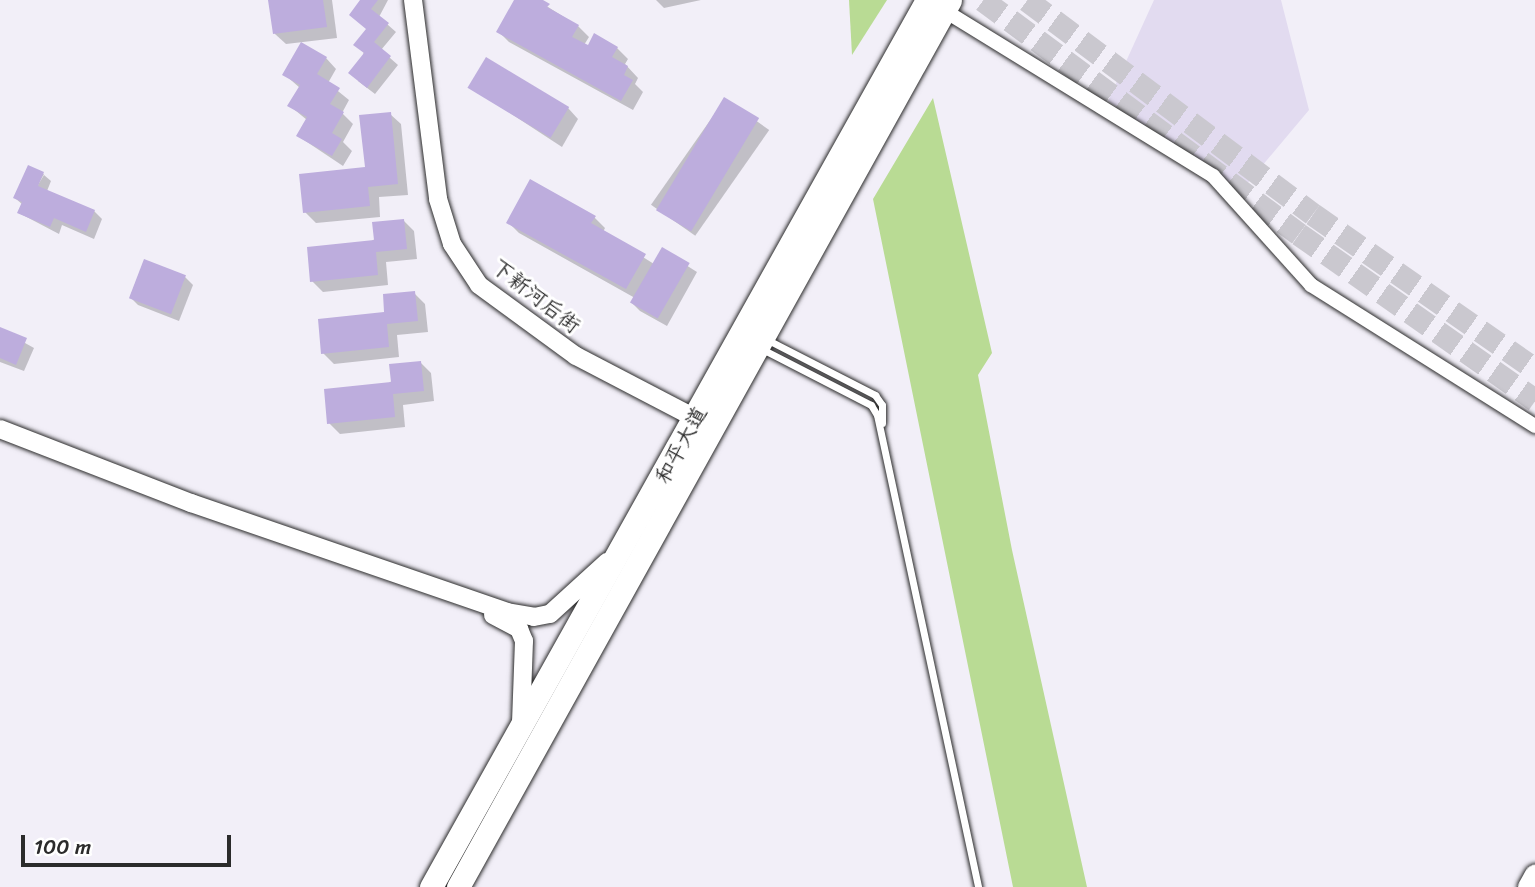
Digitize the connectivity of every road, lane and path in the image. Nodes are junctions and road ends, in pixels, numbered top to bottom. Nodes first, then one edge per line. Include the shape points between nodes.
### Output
1 (412, 0) edge
2 (941, 4) edge
3 (760, 342) junction
4 (704, 422) junction
5 (1535, 426) edge
6 (0, 429) edge
7 (0, 436) edge
8 (628, 538) junction
9 (521, 728) junction
10 (1535, 876) edge
11 (431, 887) edge
12 (458, 887) edge
13 (978, 887) edge
14 (1529, 887) edge

1 - 4 street, 下新河后街 via 438,200 452,244 479,285 576,356
2 - 3 main road, 和平大道
2 - 4 main road, 和平大道
2 - 5 street via 1213,176 1311,285
3 - 4 main road, 和平大道
3 - 13 lane via 870,405 882,431
4 - 8 main road, 和平大道
4 - 12 main road, 和平大道
6 - 8 street via 191,503 506,612 534,617 550,614 581,588
7 - 9 street via 505,619 519,629 524,641
8 - 9 main road, 和平大道
9 - 11 main road, 和平大道
10 - 14 main road

